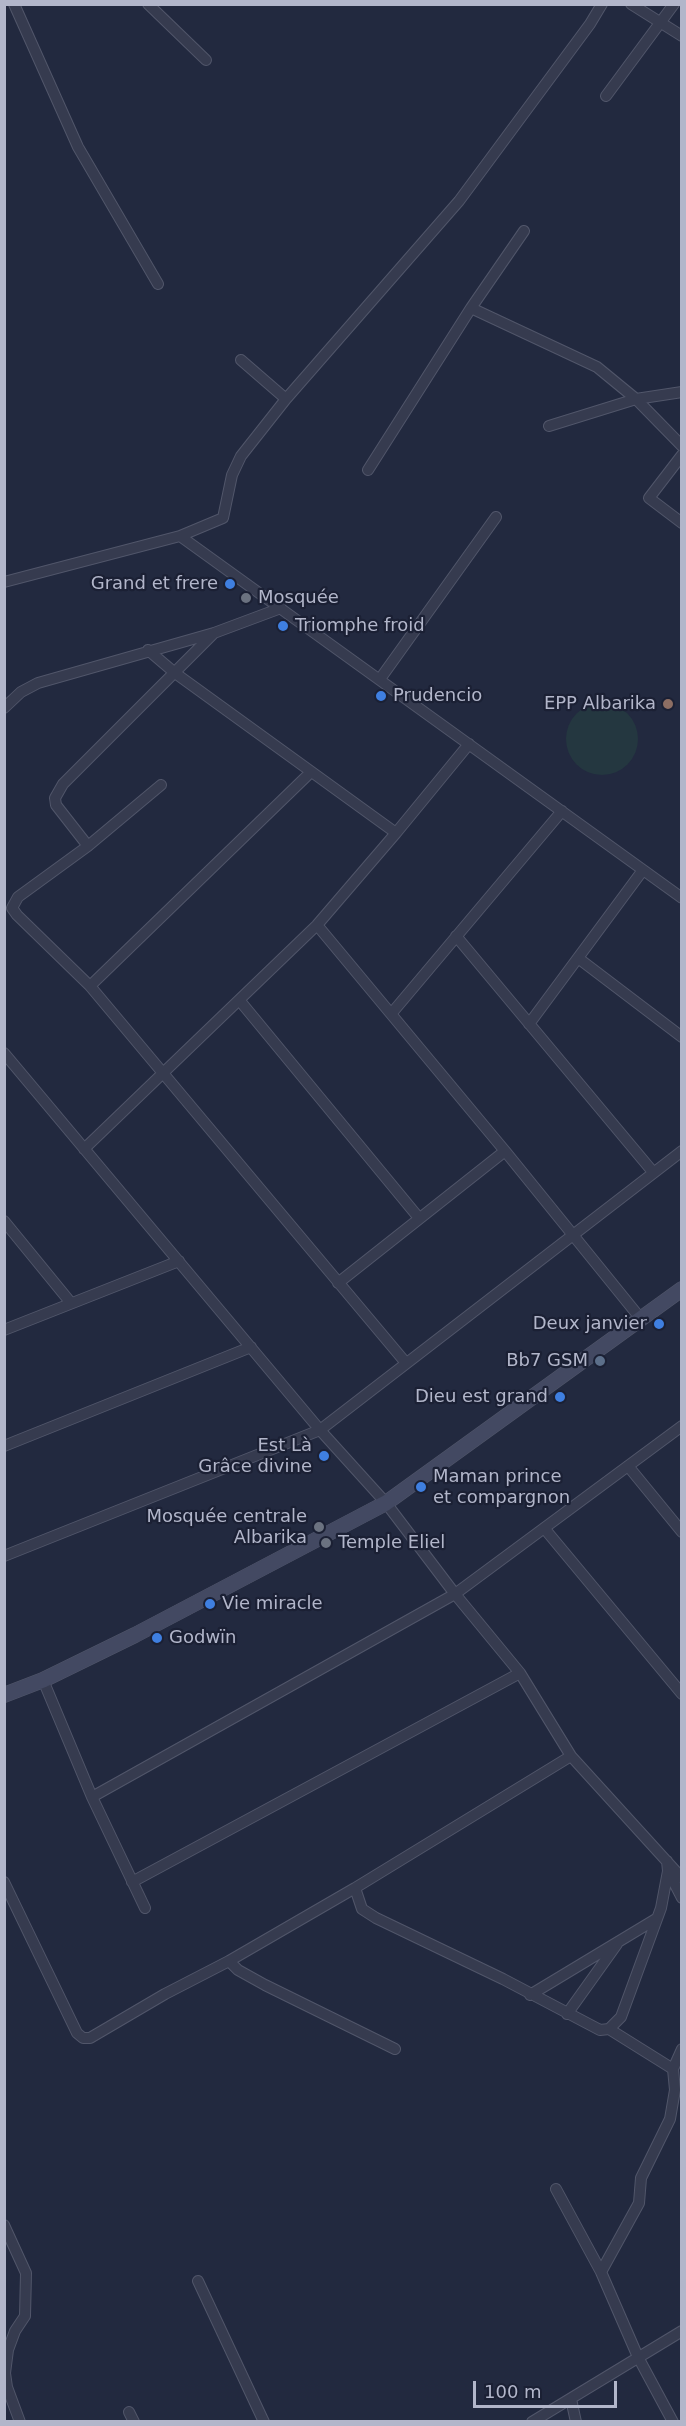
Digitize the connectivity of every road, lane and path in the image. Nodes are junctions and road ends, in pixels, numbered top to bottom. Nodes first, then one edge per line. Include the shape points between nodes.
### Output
1 (14, 4) edge
2 (148, 4) edge
3 (602, 4) edge
4 (630, 4) edge
5 (674, 4) edge
6 (662, 22) junction
7 (681, 36) edge
8 (206, 60) dead end
9 (606, 96) dead end
10 (524, 231) dead end
11 (158, 284) dead end
12 (471, 308) junction
13 (241, 360) dead end
14 (681, 393) edge
15 (286, 399) junction
16 (636, 399) junction
17 (549, 426) dead end
18 (681, 446) edge
19 (681, 455) edge
20 (368, 470) dead end
21 (496, 517) dead end
22 (681, 523) edge
23 (180, 536) junction
24 (4, 582) edge
25 (281, 608) junction
26 (214, 633) junction
27 (148, 651) junction
28 (176, 673) junction
29 (380, 679) junction
30 (4, 708) edge
31 (469, 744) junction
32 (311, 772) junction
33 (161, 785) dead end
34 (562, 811) junction
35 (396, 833) junction
36 (88, 846) junction
37 (643, 870) junction
38 (681, 898) edge
39 (317, 925) junction
40 (456, 936) junction
41 (578, 958) junction
42 (90, 986) junction
43 (240, 1001) junction
44 (391, 1014) junction
45 (529, 1024) junction
46 (681, 1037) edge
47 (4, 1053) edge
48 (163, 1074) junction
49 (84, 1149) junction
50 (505, 1151) junction
51 (681, 1151) edge
52 (653, 1172) junction
53 (419, 1218) junction
54 (4, 1221) edge
55 (573, 1235) junction
56 (179, 1261) junction
57 (338, 1283) junction
58 (681, 1289) edge
59 (71, 1303) junction
60 (641, 1319) junction
61 (4, 1330) edge
62 (251, 1347) junction
63 (406, 1363) junction
64 (681, 1426) edge
65 (320, 1430) junction
66 (4, 1446) edge
67 (628, 1466) junction
68 (386, 1503) junction
69 (544, 1528) junction
70 (681, 1532) edge
71 (4, 1556) edge
72 (455, 1594) junction
73 (520, 1673) junction
74 (43, 1680) junction
75 (681, 1694) edge
76 (4, 1695) edge
77 (571, 1756) junction
78 (92, 1797) junction
79 (667, 1866) junction
80 (681, 1878) edge
81 (4, 1882) edge
82 (132, 1882) junction
83 (355, 1888) junction
84 (681, 1897) edge
85 (145, 1908) dead end
86 (659, 1913) junction
87 (619, 1941) junction
88 (229, 1961) junction
89 (530, 1995) junction
90 (567, 2014) junction
91 (609, 2029) junction
92 (395, 2049) dead end
93 (681, 2049) edge
94 (673, 2069) junction
95 (556, 2189) dead end
96 (4, 2225) edge
97 (601, 2272) junction
98 (198, 2281) dead end
99 (681, 2331) edge
100 (638, 2357) junction
101 (571, 2399) junction
102 (20, 2421) edge
103 (264, 2421) edge
104 (532, 2421) edge
105 (576, 2421) edge
106 (673, 2421) edge

1 - 11 street via 78,147
2 - 8 street
3 - 15 street via 459,201
4 - 6 street
5 - 6 street
6 - 7 street
6 - 9 street
10 - 12 street
12 - 16 street via 597,367
12 - 20 street
13 - 15 street
14 - 16 street
15 - 23 street via 236,465 223,518
16 - 17 street
16 - 18 street
19 - 22 street via 650,498
21 - 29 street
23 - 24 street
23 - 25 street
25 - 26 street
25 - 29 street
26 - 27 street
26 - 28 street
27 - 28 street
27 - 30 street via 38,683
28 - 32 street
28 - 36 street via 63,784 56,805
29 - 31 street
31 - 34 street
31 - 35 street
32 - 35 street
32 - 42 street
33 - 36 street
34 - 37 street
34 - 40 street
35 - 39 street
36 - 42 street via 18,897 12,908
37 - 38 street
37 - 41 street
39 - 43 street
39 - 44 street
40 - 44 street
40 - 45 street
41 - 45 street
41 - 46 street
42 - 48 street
43 - 48 street
43 - 53 street
44 - 50 street
45 - 52 street
47 - 49 street
48 - 49 street
48 - 57 street
49 - 56 street
50 - 53 street
50 - 55 street
51 - 52 street
52 - 55 street
53 - 57 street
54 - 59 street
55 - 60 street
55 - 63 street
56 - 59 street
56 - 62 street
57 - 63 street
58 - 60 street
59 - 61 street
60 - 68 street
62 - 65 street
62 - 66 street
63 - 65 street
64 - 67 street
65 - 68 street
65 - 71 street
67 - 69 street
67 - 70 street
68 - 72 street
68 - 74 street
69 - 72 street
69 - 75 street
72 - 73 street
72 - 78 street
73 - 77 street
73 - 82 street
74 - 76 street
74 - 78 street
77 - 79 street
77 - 83 street
78 - 82 street
79 - 80 street
79 - 84 street
79 - 86 street
81 - 88 street via 83,2038 90,2038
82 - 85 street
83 - 88 street
83 - 89 street via 362,1909 376,1918
84 - 86 street
86 - 87 street
86 - 91 street via 621,2017
87 - 89 street
87 - 90 street
88 - 92 street via 265,1985
89 - 90 street
90 - 91 street via 600,2030
91 - 94 street
93 - 94 street
94 - 97 street via 675,2090 670,2119 641,2178 639,2203
95 - 97 street
96 - 102 street via 26,2273 25,2316 8,2350 5,2373
97 - 100 street
98 - 103 street
99 - 100 street
100 - 101 street
100 - 106 street
101 - 104 street
101 - 105 street

